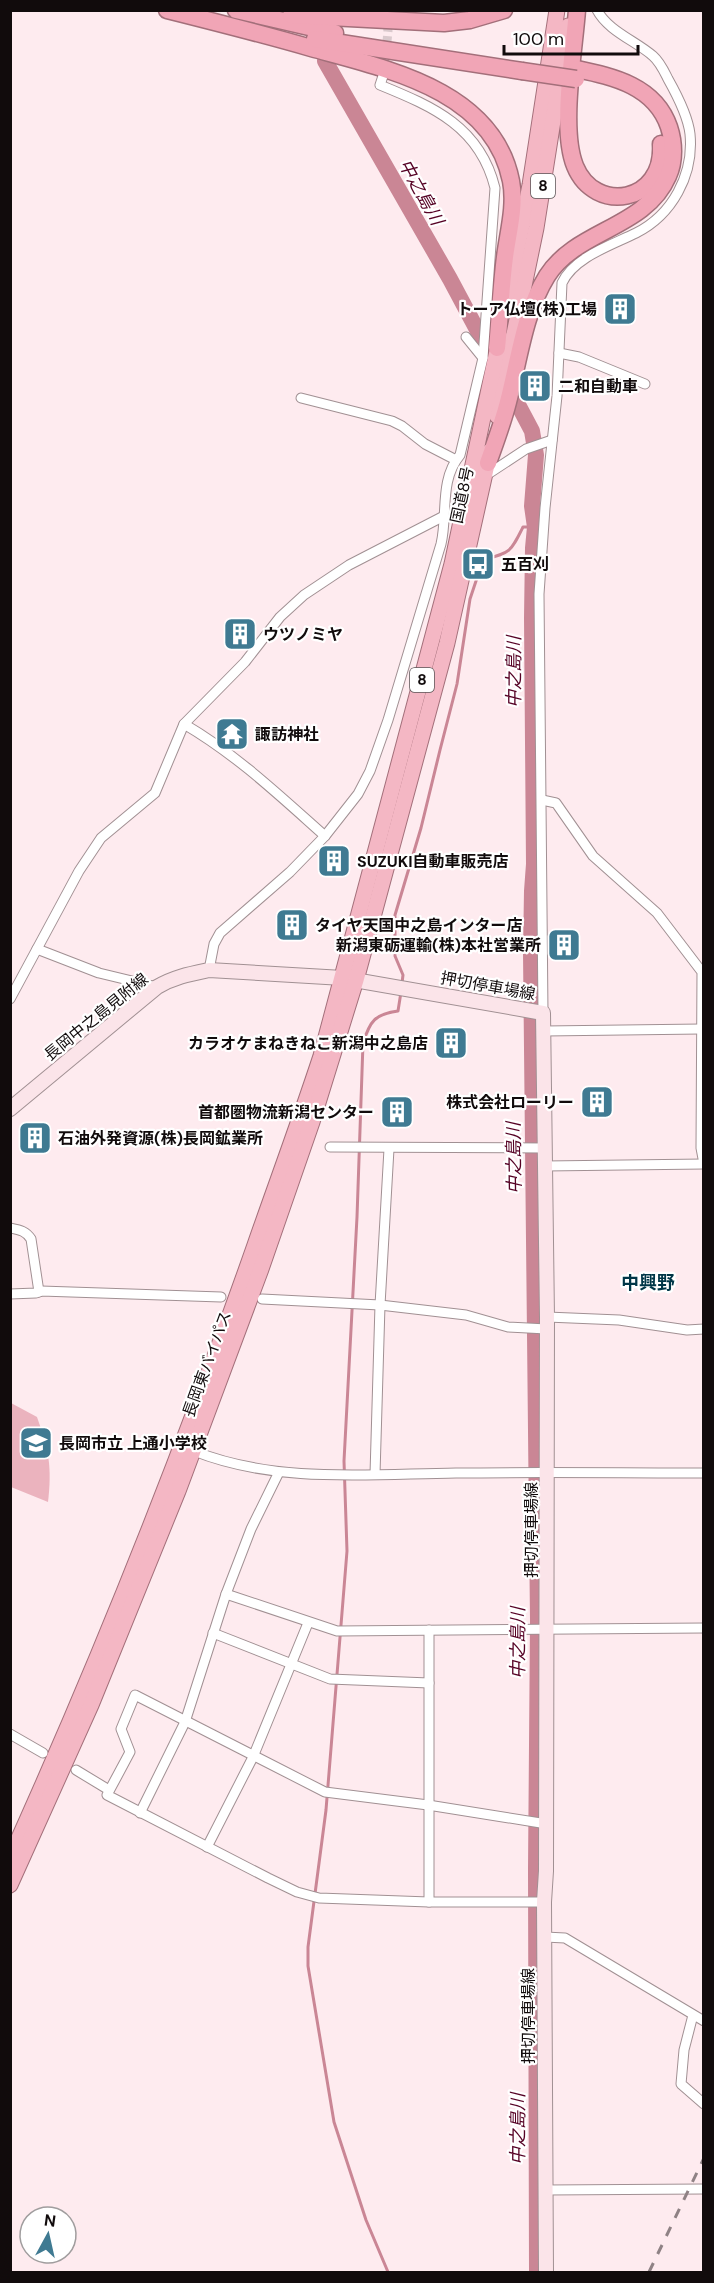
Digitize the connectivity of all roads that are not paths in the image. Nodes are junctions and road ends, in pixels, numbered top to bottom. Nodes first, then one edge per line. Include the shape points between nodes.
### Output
1 (166, 10) edge
2 (504, 10) edge
3 (557, 10) edge
4 (571, 10) edge
5 (577, 10) edge
6 (597, 10) edge
7 (239, 17) edge
8 (384, 73) tunnel mouth
9 (577, 74) junction
10 (466, 337) dead end
11 (559, 353) junction
12 (483, 358) junction
13 (507, 359) junction
14 (645, 384) dead end
15 (301, 398) dead end
16 (552, 440) junction
17 (456, 460) junction
18 (486, 469) junction
19 (444, 516) junction
20 (413, 638) junction
21 (432, 643) junction
22 (184, 724) junction
23 (542, 800) junction
24 (325, 836) junction
25 (37, 949) junction
26 (209, 970) junction
27 (703, 973) edge
28 (350, 979) junction
29 (157, 987) junction
30 (10, 999) edge
31 (543, 1013) junction
32 (701, 1029) junction
33 (545, 1031) junction
34 (10, 1109) edge
35 (330, 1147) dead end
36 (545, 1148) junction
37 (389, 1149) junction
38 (704, 1164) edge
39 (545, 1166) junction
40 (10, 1228) edge
41 (39, 1292) junction
42 (10, 1294) edge
43 (221, 1297) dead end
44 (262, 1299) dead end
45 (381, 1305) junction
46 (547, 1323) junction
47 (704, 1329) edge
48 (194, 1451) junction
49 (279, 1472) junction
50 (540, 1472) junction
51 (704, 1473) edge
52 (375, 1474) junction
53 (226, 1594) junction
54 (308, 1623) junction
55 (704, 1624) edge
56 (548, 1629) junction
57 (429, 1630) junction
58 (213, 1633) junction
59 (291, 1664) junction
60 (429, 1683) junction
61 (185, 1722) junction
62 (10, 1734) edge
63 (43, 1752) dead end
64 (253, 1757) junction
65 (76, 1770) dead end
66 (109, 1790) junction
67 (428, 1805) junction
68 (140, 1813) junction
69 (547, 1824) junction
70 (207, 1847) junction
71 (10, 1858) edge
72 (10, 1885) edge
73 (429, 1902) junction
74 (544, 1902) junction
75 (545, 1937) junction
76 (693, 2015) junction
77 (704, 2022) edge
78 (704, 2104) edge
79 (704, 2189) edge
80 (546, 2190) junction
81 (546, 2272) edge

1 - 7 highway
2 - 7 highway via 470,20 438,23
3 - 13 highway, 国道8号 / 8
4 - 13 highway, 国道8号 / 8 via 546,170
5 - 9 highway via 569,107 570,148 575,166 585,183 602,193 620,196 644,190 653,180 662,157 652,116 623,91
6 - 11 street via 607,23 659,62 687,121 690,146 681,189 670,206 650,224 565,275
7 - 9 highway
7 - 13 highway via 430,86 459,104 496,142 508,170 512,200
8 - 12 street via 380,86 434,110 465,132 491,170 495,188
9 - 13 highway via 618,79 653,99 671,134 672,164 660,192 642,211 575,247 551,271
10 - 12 street
11 - 14 street via 579,357
11 - 16 street
12 - 17 street
13 - 18 highway via 505,398
13 - 21 highway, 国道8号 / 8 via 491,380
15 - 17 street via 392,421
16 - 18 street
16 - 23 street via 539,594
17 - 19 street via 445,492
18 - 28 highway, 国道8号 / 8 via 447,642
19 - 20 street via 445,526
19 - 22 street via 349,565 304,595
20 - 21 street
20 - 24 street via 370,771 358,794
21 - 28 highway, 国道8号 / 8
22 - 24 street via 243,764
22 - 25 street via 154,793 106,831 79,871
23 - 27 street via 556,803 593,856 657,913
23 - 31 street
24 - 26 street via 220,933
25 - 29 street via 99,973
25 - 30 street
26 - 28 main road, 長岡中之島見附線
26 - 29 main road, 長岡中之島見附線 via 182,975
27 - 32 street
28 - 31 main road, 押切停車場線
28 - 48 highway, 長岡東バイパス / 8 via 301,1157
28 - 71 highway, 長岡東バイパス / 8 via 188,1433 119,1608
29 - 34 main road, 長岡中之島見附線
31 - 33 main road, 押切停車場線
32 - 33 street
32 - 38 street
33 - 36 main road, 押切停車場線
35 - 37 street
36 - 37 street
36 - 39 main road, 押切停車場線
37 - 45 street
38 - 39 street
39 - 46 main road, 押切停車場線
40 - 41 street via 22,1230 31,1239
41 - 42 street
41 - 43 street
44 - 45 street
45 - 46 street via 465,1315 508,1327
45 - 52 street
46 - 47 street via 619,1320
46 - 50 main road, 押切停車場線
48 - 49 street via 248,1468
48 - 72 highway, 長岡東バイパス / 8 via 91,1705
49 - 52 street
49 - 53 street via 250,1529
50 - 51 street
50 - 52 street
50 - 56 main road, 押切停車場線
53 - 54 street
53 - 58 street
54 - 57 street via 337,1631
54 - 59 street
55 - 56 street via 704,1628
56 - 57 street
56 - 69 main road, 押切停車場線
57 - 60 street
58 - 59 street
58 - 61 street
59 - 60 street via 344,1681
59 - 64 street
60 - 67 street
61 - 64 street
61 - 66 street via 135,1695 121,1729 130,1752
61 - 68 street
62 - 63 street
64 - 67 street via 325,1792
64 - 70 street
65 - 66 street
66 - 68 street via 106,1796
67 - 69 street
67 - 73 street
68 - 70 street
69 - 74 main road, 押切停車場線
70 - 73 street via 311,1896
73 - 74 street
74 - 75 main road, 押切停車場線
75 - 76 street via 565,1938
75 - 80 main road, 押切停車場線
76 - 77 street
76 - 78 street via 681,2084
79 - 80 street
80 - 81 main road, 押切停車場線

